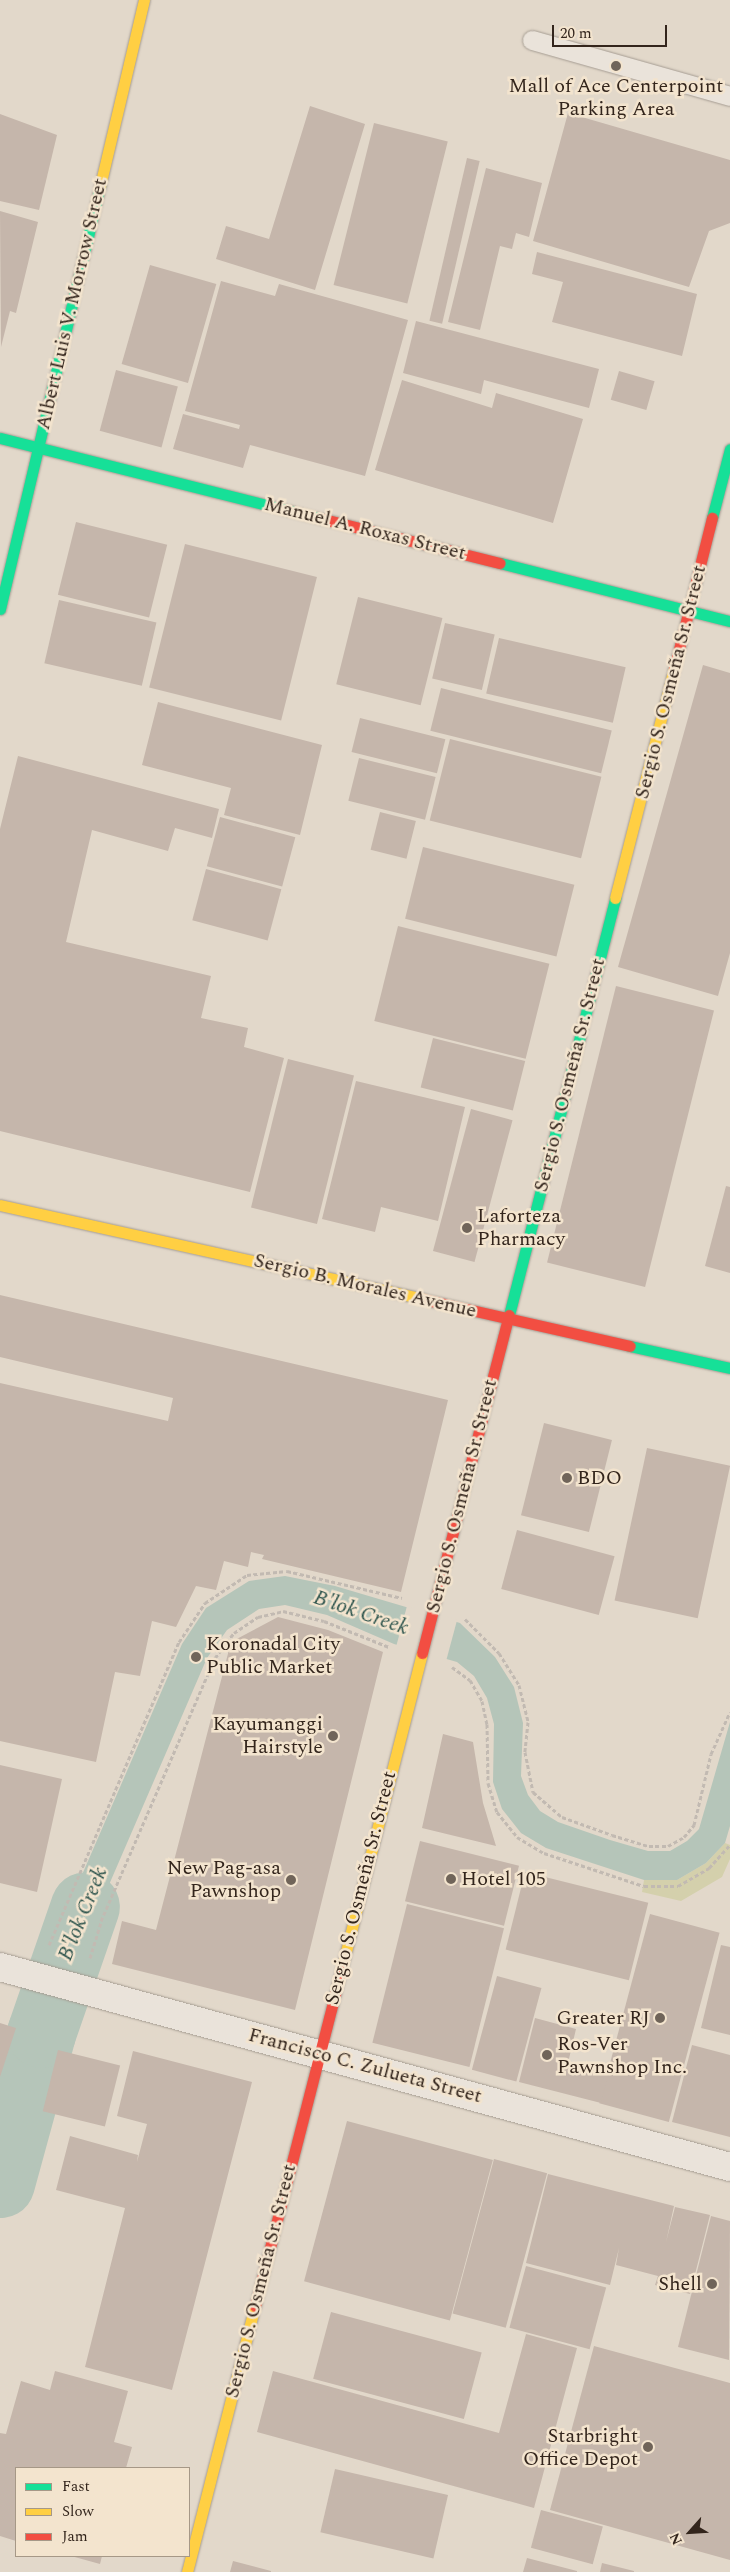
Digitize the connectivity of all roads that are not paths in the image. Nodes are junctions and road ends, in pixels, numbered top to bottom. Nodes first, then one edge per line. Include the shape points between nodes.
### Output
1 (144, 0) edge
2 (532, 40) dead end
3 (730, 96) edge
4 (0, 438) edge
5 (38, 448) junction
6 (730, 449) edge
7 (0, 609) edge
8 (690, 610) junction
9 (730, 621) edge
10 (0, 1205) edge
11 (507, 1318) junction
12 (730, 1368) edge
13 (0, 1967) edge
14 (319, 2054) junction
15 (730, 2167) edge
16 (187, 2572) edge

1 - 5 street, Albert Luis V. Morrow Street
2 - 3 lane
4 - 5 street, Manuel A. Roxas Street
5 - 7 street, Albert Luis V. Morrow Street
5 - 8 street, Manuel A. Roxas Street
6 - 8 street, Sergio S. Osmeña Sr. Street
8 - 9 street, Manuel A. Roxas Street
8 - 11 street, Sergio S. Osmeña Sr. Street
10 - 11 street, Sergio B. Morales Avenue
11 - 12 street, Sergio B. Morales Avenue
11 - 14 street, Sergio S. Osmeña Sr. Street
13 - 14 street, Francisco C. Zulueta Street
14 - 15 street, Francisco C. Zulueta Street
14 - 16 street, Sergio S. Osmeña Sr. Street

